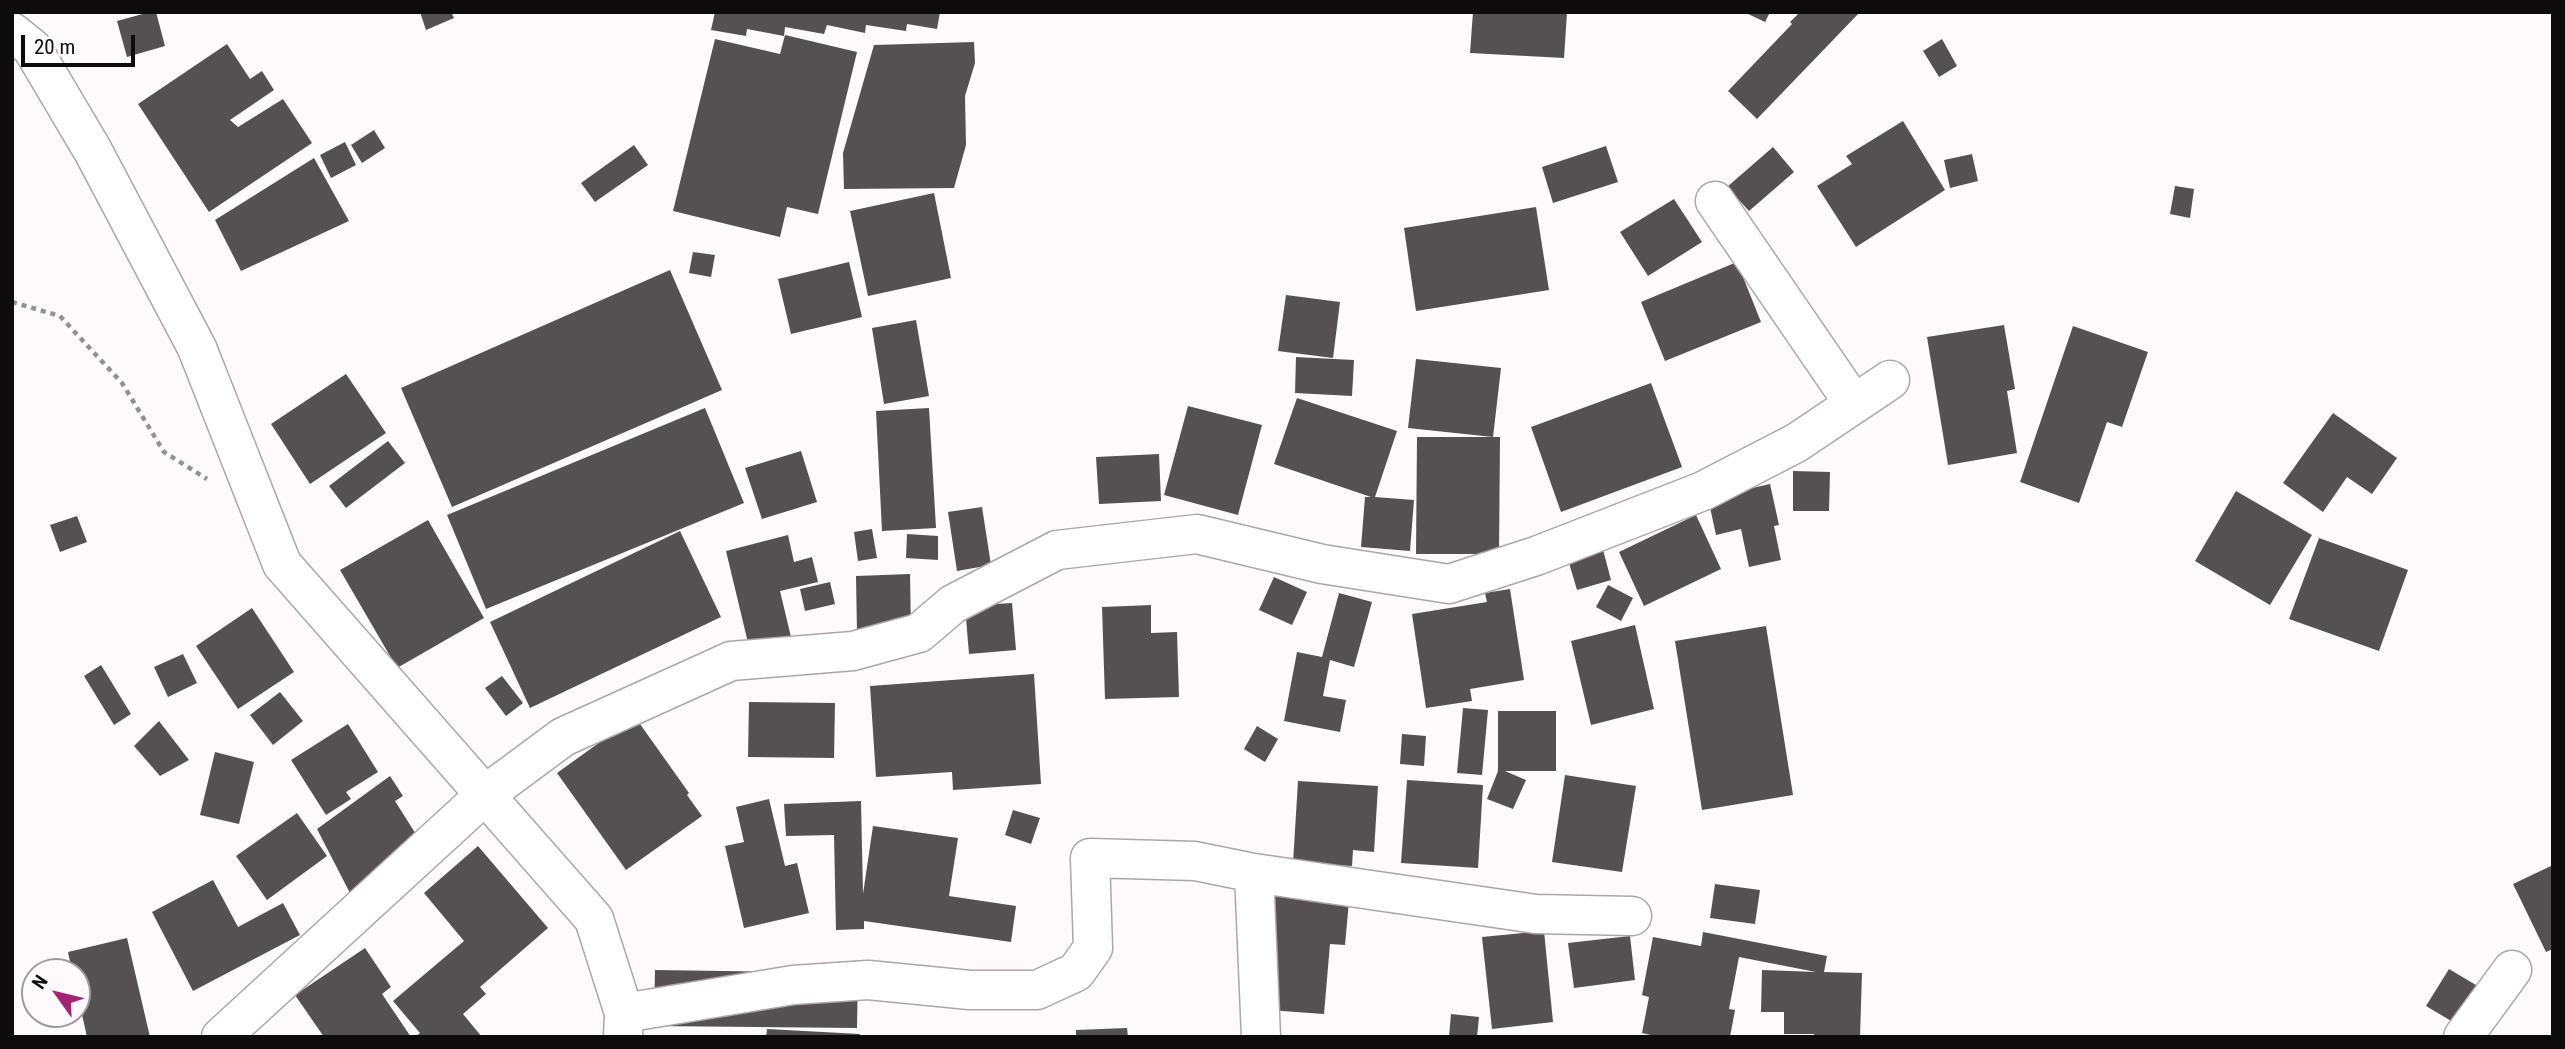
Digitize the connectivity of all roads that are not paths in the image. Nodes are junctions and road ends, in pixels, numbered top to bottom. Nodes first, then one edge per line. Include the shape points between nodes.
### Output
1 (12, 32) edge
2 (1715, 201) dead end
3 (1890, 380) dead end
4 (1854, 404) junction
5 (486, 794) junction
6 (1254, 873) junction
7 (1632, 916) dead end
8 (2512, 970) dead end
9 (624, 1025) edge
10 (221, 1037) edge
11 (1261, 1037) edge
12 (2463, 1037) edge

1 - 5 street via 32,48 93,151 190,335 282,564
2 - 4 street
3 - 4 street
4 - 5 street via 1796,443 1703,491 1450,584 1322,564 1197,534 1057,550 953,604 919,633 853,651 731,661 563,737
5 - 9 street via 594,919
5 - 10 street
6 - 7 street via 1536,914
6 - 9 street via 1195,861 1090,858 1093,948 1076,972 1037,990 970,990 868,980 793,985
6 - 11 street
8 - 12 street

